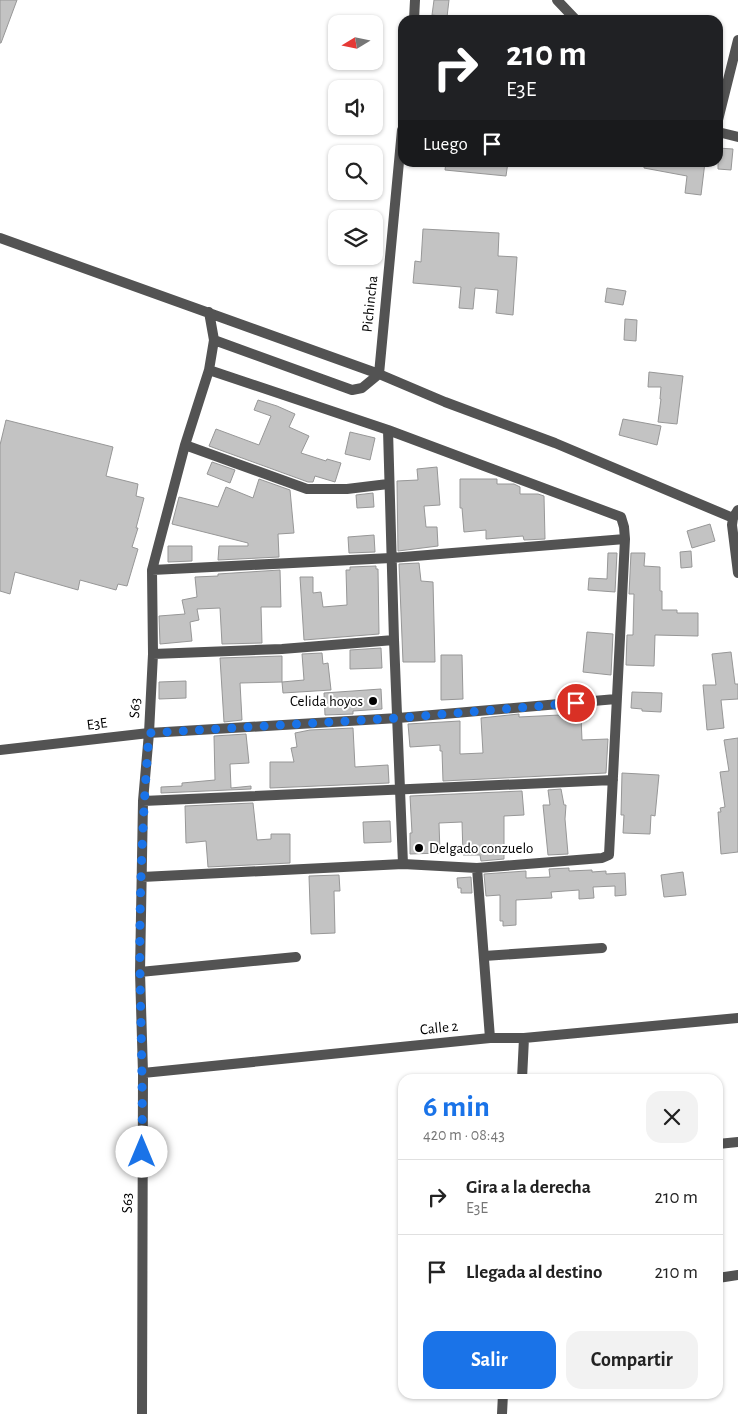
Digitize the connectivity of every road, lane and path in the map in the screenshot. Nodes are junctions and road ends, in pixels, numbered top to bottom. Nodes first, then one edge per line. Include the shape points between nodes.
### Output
1 (416, 0) edge
2 (557, 0) edge
3 (414, 15) edge
4 (571, 15) edge
5 (738, 40) edge
6 (723, 100) edge
7 (723, 133) edge
8 (738, 137) edge
9 (398, 167) edge
10 (0, 238) edge
11 (209, 312) junction
12 (214, 340) junction
13 (209, 370) junction
14 (379, 374) junction
15 (388, 430) junction
16 (185, 445) junction
17 (388, 484) junction
18 (735, 514) edge
19 (625, 539) junction
20 (391, 558) junction
21 (152, 570) junction
22 (738, 572) edge
23 (394, 640) junction
24 (153, 654) junction
25 (616, 699) junction
26 (398, 718) junction
27 (149, 733) junction
28 (0, 750) edge
29 (613, 780) junction
30 (400, 789) junction
31 (143, 801) junction
32 (403, 864) junction
33 (477, 868) junction
34 (142, 877) junction
35 (602, 948) dead end
36 (484, 956) junction
37 (296, 957) dead end
38 (140, 972) junction
39 (738, 1018) edge
40 (490, 1038) junction
41 (524, 1038) junction
42 (143, 1073) junction
43 (522, 1074) edge
44 (738, 1142) edge
45 (723, 1144) edge
46 (738, 1275) edge
47 (723, 1277) edge
48 (503, 1399) edge
49 (142, 1414) edge
50 (502, 1414) edge

1 - 3 street
2 - 4 street
5 - 6 street
7 - 8 street
9 - 14 street, Pichincha
10 - 11 street
11 - 12 street, S63
11 - 14 street
12 - 13 street, S63
12 - 14 street via 352,390 362,388
13 - 15 street
13 - 16 street, S63
14 - 18 street
15 - 17 street
15 - 19 street via 621,517
16 - 17 street via 307,489
16 - 21 street, S63
17 - 20 street
18 - 22 street via 732,525
19 - 20 street
19 - 25 street
20 - 21 street
20 - 23 street
21 - 24 street, S63
23 - 24 street
23 - 26 street
24 - 27 street, S63
25 - 26 street, E3E
25 - 29 street
26 - 27 street, E3E
26 - 30 street
27 - 28 street, E3E
27 - 31 street, S63
29 - 30 street
29 - 33 street via 609,855 606,857
30 - 31 street
30 - 32 street
31 - 34 street, S63
32 - 33 street
32 - 34 street
33 - 36 street
34 - 38 street, S63
35 - 36 street
36 - 40 street
37 - 38 street
38 - 42 street, S63
39 - 41 street, Calle 2
40 - 41 street, Calle 2
40 - 42 street, Calle 2
41 - 43 street
42 - 49 street, S63
44 - 45 street
46 - 47 street
48 - 50 street

